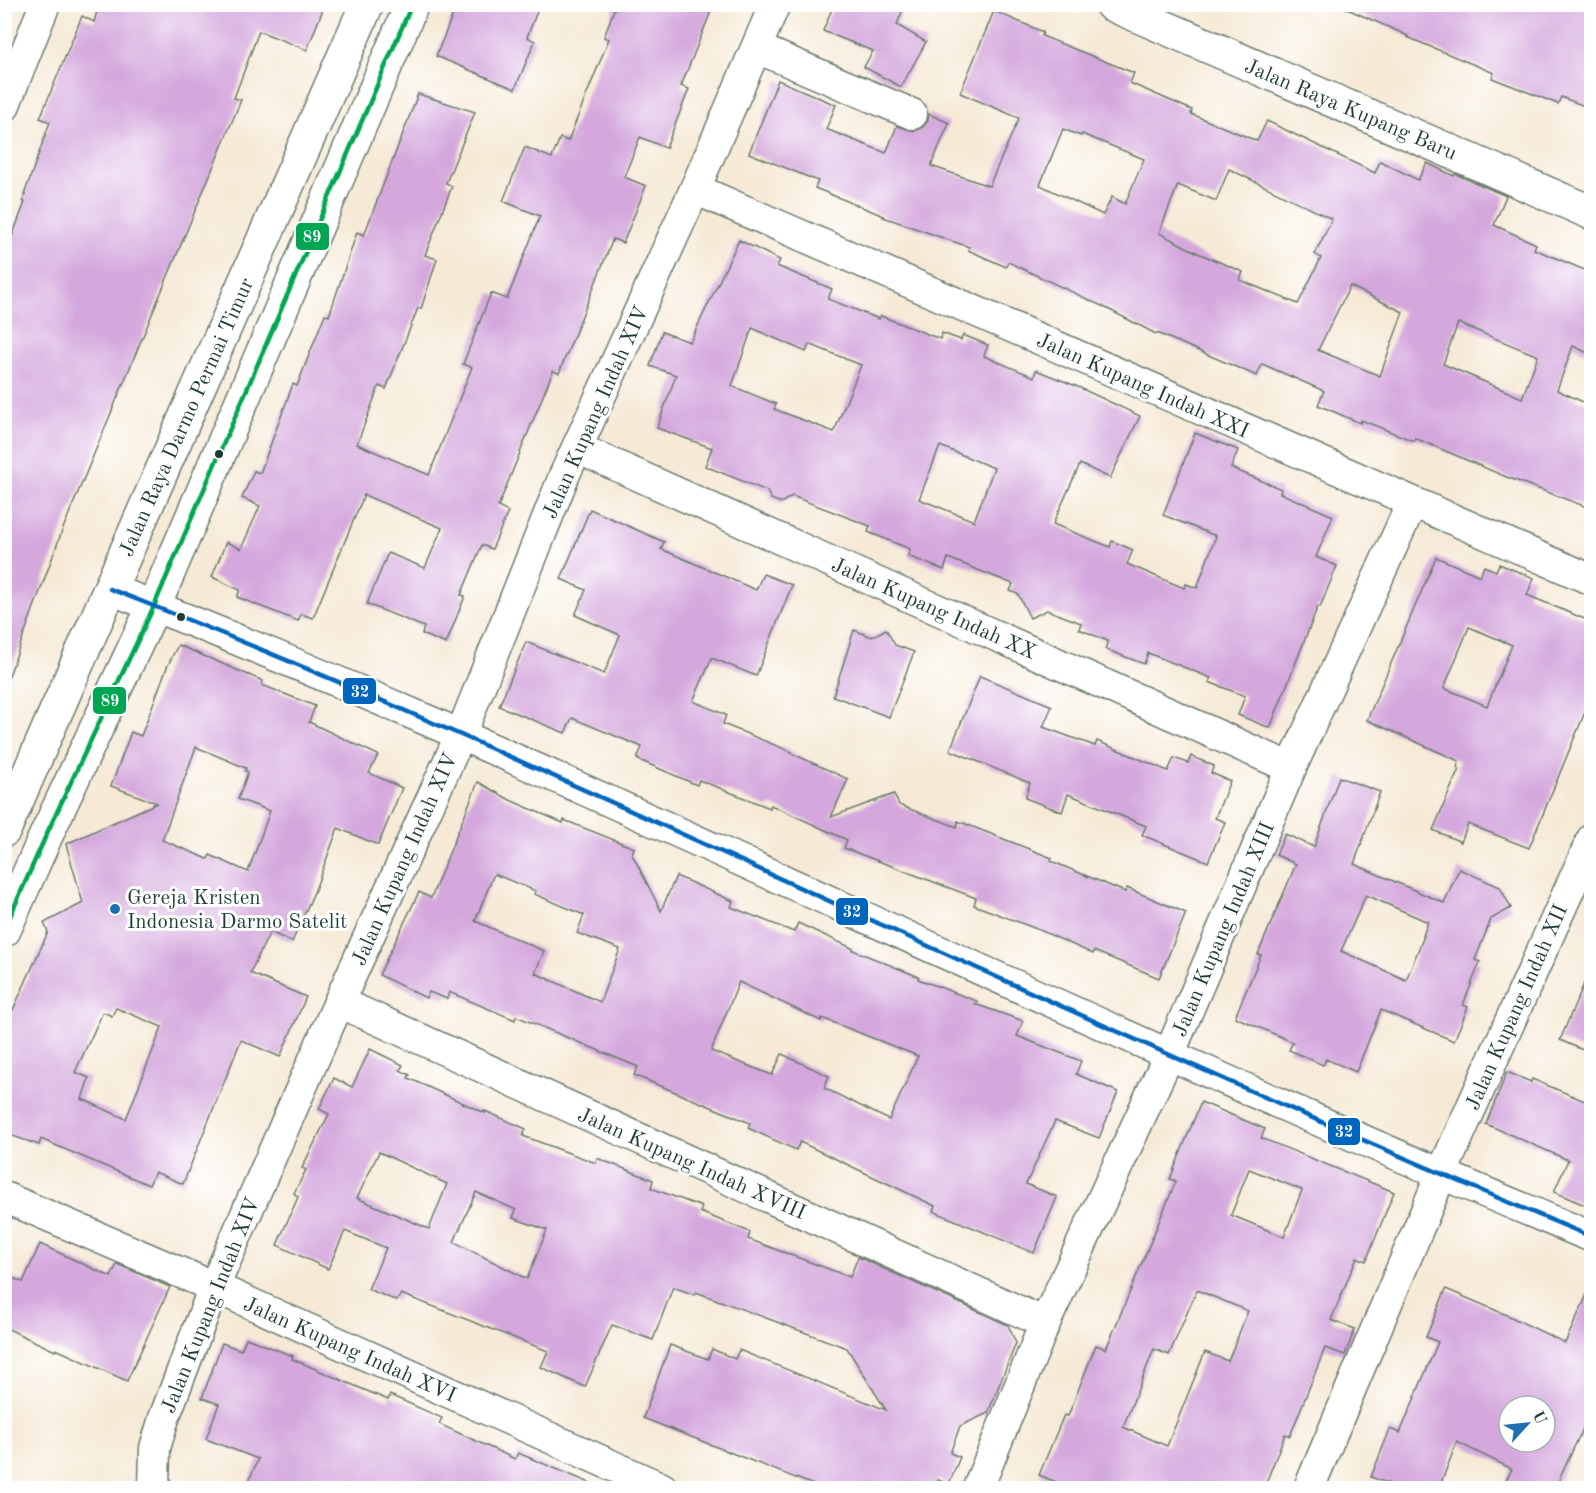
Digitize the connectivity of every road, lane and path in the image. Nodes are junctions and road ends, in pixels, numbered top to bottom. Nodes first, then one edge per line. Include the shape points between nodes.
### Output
1 (45, 4) edge
2 (366, 4) edge
3 (775, 4) edge
4 (1111, 4) edge
5 (404, 7) edge
6 (757, 48) junction
7 (4, 107) edge
8 (912, 114) dead end
9 (695, 189) junction
10 (1592, 213) edge
11 (578, 448) junction
12 (1412, 503) junction
13 (1592, 580) edge
14 (110, 589) junction
15 (154, 606) junction
16 (461, 734) junction
17 (1292, 768) junction
18 (53, 821) junction
19 (8, 822) edge
20 (1592, 839) edge
21 (4, 930) edge
22 (339, 1002) junction
23 (1169, 1055) junction
24 (1441, 1175) junction
25 (4, 1197) edge
26 (1592, 1237) edge
27 (214, 1287) junction
28 (1045, 1323) junction
29 (154, 1488) edge
30 (662, 1488) edge
31 (978, 1488) edge
32 (1310, 1488) edge

1 - 7 street
2 - 14 main road, Jalan Raya Darmo Permai Timur
3 - 6 street, Jalan Kupang Indah XIV
4 - 10 main road, Jalan Raya Kupang Baru
5 - 15 main road, Jalan Raya Darmo Permai Timur
6 - 8 street
6 - 9 street, Jalan Kupang Indah XIV
9 - 11 street, Jalan Kupang Indah XIV
9 - 12 street, Jalan Kupang Indah XXI
11 - 16 street, Jalan Kupang Indah XIV
11 - 17 street, Jalan Kupang Indah XX
12 - 13 street, Jalan Kupang Indah XXI
12 - 17 street, Jalan Kupang Indah XIII
14 - 15 street
14 - 19 main road, Jalan Raya Darmo Permai Timur
15 - 16 street
15 - 18 main road, Jalan Raya Darmo Permai Timur
16 - 22 street, Jalan Kupang Indah XIV
16 - 23 street
17 - 23 street, Jalan Kupang Indah XIII
18 - 19 main road
18 - 21 main road, Jalan Raya Darmo Permai Timur
20 - 24 street, Jalan Kupang Indah XII
22 - 27 street, Jalan Kupang Indah XIV
22 - 28 street, Jalan Kupang Indah XVIII
23 - 24 street
23 - 28 street, Jalan Kupang Indah XIII
24 - 26 street
24 - 32 street, Jalan Kupang Indah XII
25 - 27 street, Jalan Kupang Indah XVI
27 - 29 street, Jalan Kupang Indah XIV via 155,1448
27 - 30 street, Jalan Kupang Indah XVI
28 - 31 street, Jalan Kupang Indah XIII

